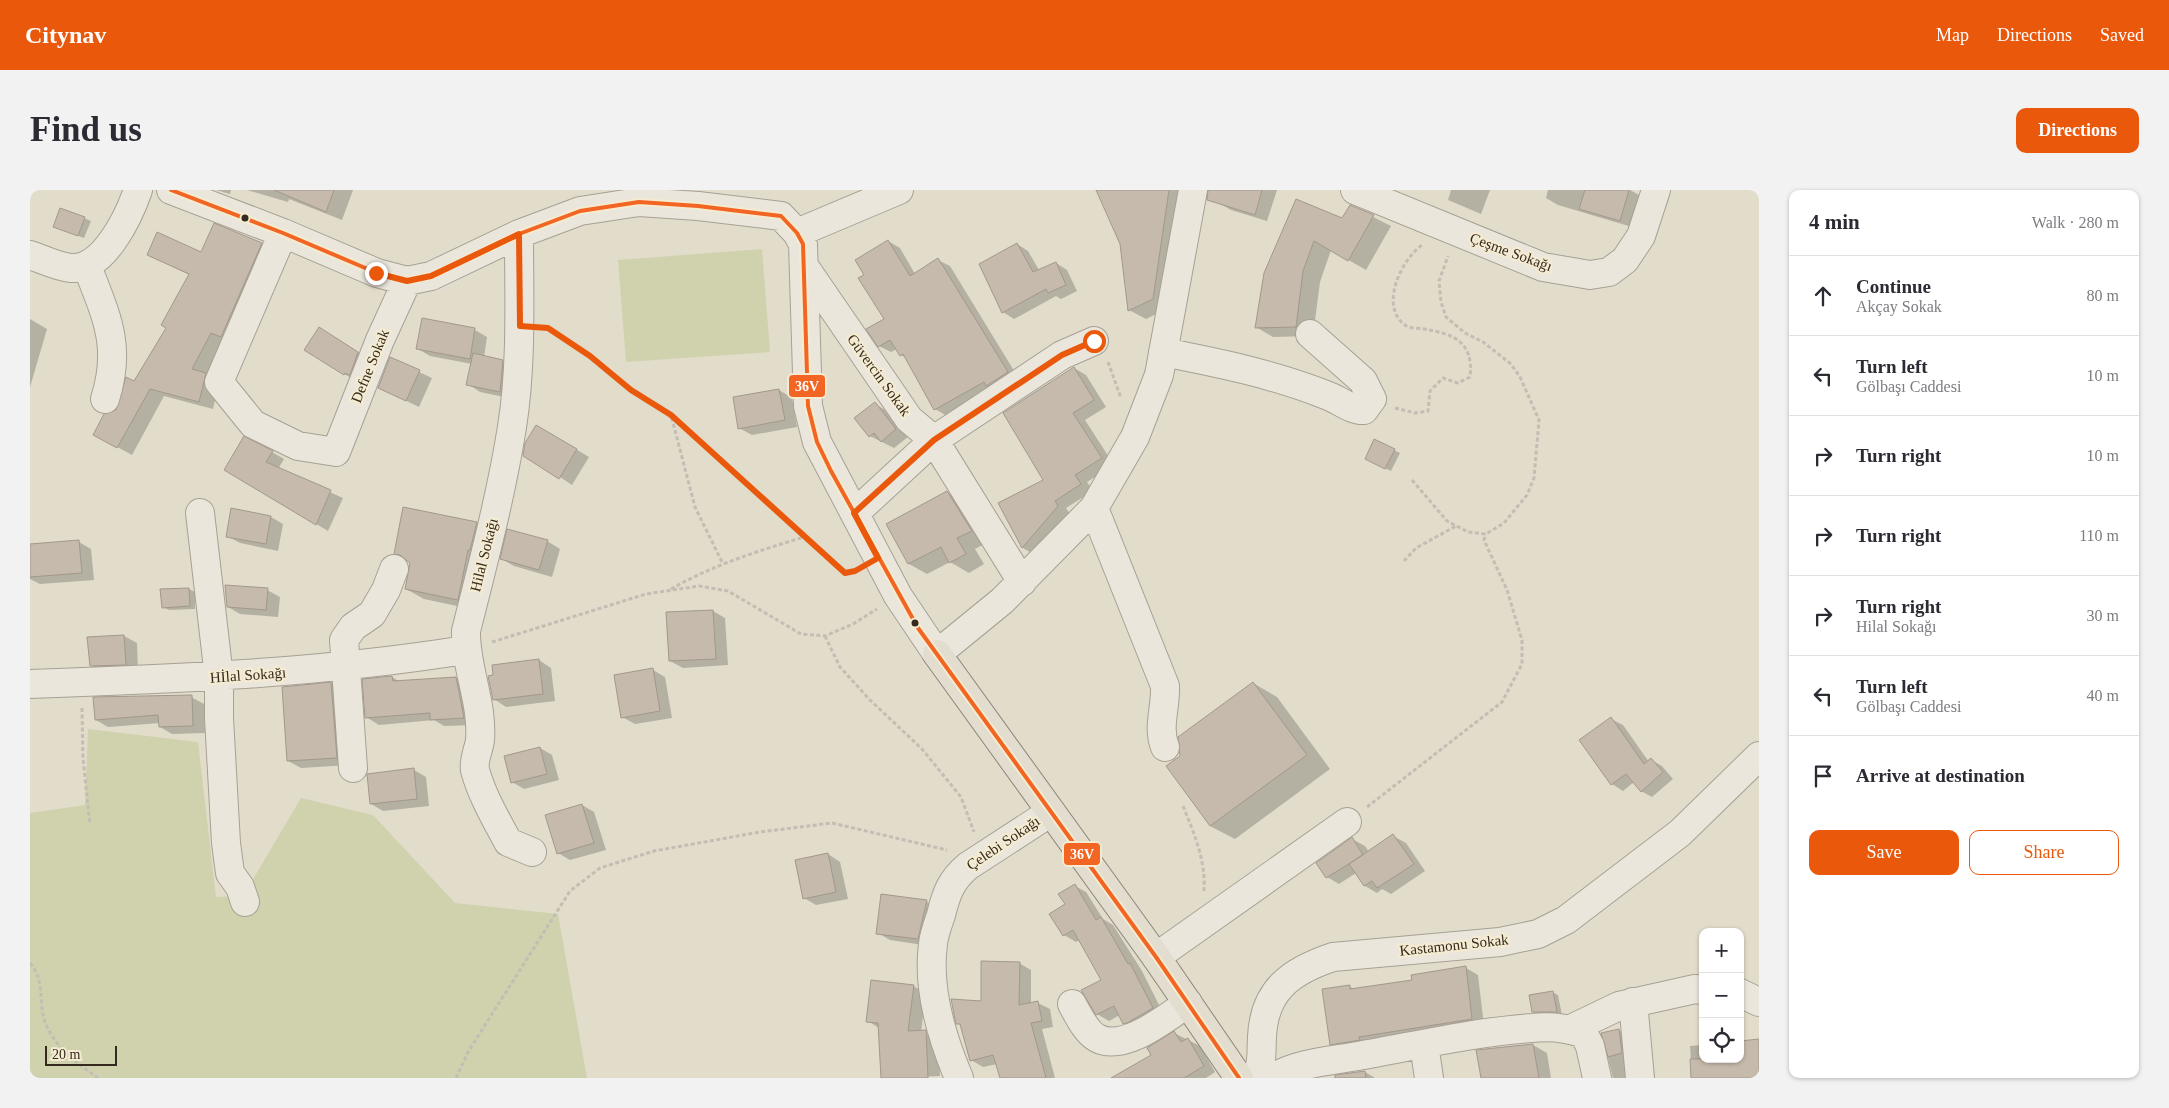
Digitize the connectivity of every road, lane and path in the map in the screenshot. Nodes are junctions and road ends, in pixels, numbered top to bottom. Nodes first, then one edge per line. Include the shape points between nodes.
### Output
1 (138, 190) edge
2 (171, 190) edge
3 (899, 190) edge
4 (1193, 190) edge
5 (1355, 190) edge
6 (1656, 190) edge
7 (634, 196) edge
8 (700, 198) edge
9 (1452, 230) junction
10 (283, 233) junction
11 (797, 233) junction
12 (519, 234) junction
13 (30, 255) edge
14 (86, 266) junction
15 (804, 266) junction
16 (407, 281) junction
17 (520, 326) junction
18 (1310, 334) dead end
19 (1094, 341) joint
20 (1163, 352) junction
21 (105, 399) dead end
22 (1372, 399) junction
23 (1122, 400) dead end
24 (671, 415) junction
25 (934, 440) junction
26 (1412, 480) dead end
27 (1094, 508) junction
28 (200, 513) dead end
29 (854, 513) junction
30 (1457, 526) junction
31 (1486, 534) junction
32 (805, 536) junction
33 (878, 558) junction
34 (1404, 561) dead end
35 (723, 564) junction
36 (394, 569) dead end
37 (1022, 582) junction
38 (668, 591) junction
39 (898, 596) junction
40 (826, 636) junction
41 (465, 650) junction
42 (937, 654) junction
43 (345, 667) junction
44 (219, 677) junction
45 (82, 682) junction
46 (30, 684) edge
47 (1165, 747) dead end
48 (1759, 756) edge
49 (353, 768) dead end
50 (1183, 806) dead end
51 (1051, 812) junction
52 (1347, 822) joint
53 (90, 825) dead end
54 (532, 852) dead end
55 (968, 866) junction
56 (1203, 898) dead end
57 (245, 902) dead end
58 (1156, 957) junction
59 (30, 963) edge
60 (1699, 990) edge
61 (1744, 995) edge
62 (1633, 1002) junction
63 (1759, 1002) edge
64 (1188, 1003) junction
65 (1072, 1004) dead end
66 (1571, 1029) junction
67 (1424, 1044) junction
68 (98, 1078) edge
69 (456, 1078) edge
70 (959, 1078) edge
71 (1239, 1078) edge
72 (1256, 1078) edge
73 (1272, 1078) edge
74 (1429, 1078) edge
75 (1596, 1078) edge
76 (1640, 1078) edge

1 - 14 street via 115,237 103,253
2 - 10 street
3 - 11 street
4 - 20 street
5 - 9 street, Çeşme Sokağı
6 - 9 street, Çeşme Sokağı via 1641,236 1625,260 1609,272 1590,275 1544,268
7 - 8 street
7 - 12 street via 580,211
8 - 11 street via 781,216
9 - 22 path via 1410,254 1398,276 1394,296 1396,316 1407,327 1449,334 1465,346 1471,366 1470,377 1458,383 1443,378 1430,391 1428,411 1415,413
9 - 31 path via 1439,281 1446,317 1511,364 1539,420 1534,478 1527,495 1504,523
10 - 16 street via 376,273
10 - 16 street, Defne Sokak via 219,382 253,424 298,446 336,452
11 - 15 street via 803,244
12 - 16 street via 431,276
12 - 17 street, Hilal Sokağı
13 - 14 street via 70,268
14 - 21 street via 113,344 113,375
15 - 25 street, Güvercin Sokak via 909,419
15 - 29 street via 808,406 817,442
17 - 24 path via 548,328 590,356 631,390
17 - 41 street, Hilal Sokağı via 512,426 499,496 466,631
18 - 22 street via 1364,381
19 - 23 path via 1109,364
19 - 25 street via 1062,355
20 - 22 street via 1288,380 1358,410 1364,410
20 - 27 street via 1159,375 1135,437
24 - 32 path
24 - 35 path via 695,507
25 - 29 street
25 - 37 street, Güvercin Sokak
26 - 30 path via 1447,521
27 - 37 street
27 - 47 street via 1165,686 1166,702 1160,734
28 - 44 street
29 - 33 street
30 - 31 path via 1468,532
30 - 34 path via 1416,548
31 - 52 path via 1484,540 1507,590 1522,640 1522,664 1502,702
32 - 33 path via 845,573
32 - 35 path
33 - 39 street
35 - 38 path
36 - 43 street via 372,614 352,627 344,640
37 - 42 street
38 - 40 path via 699,586 728,592 801,634
38 - 41 path via 646,594
39 - 40 path
39 - 42 street
40 - 55 path via 840,667 922,749 961,797 974,833
41 - 43 street, Hİlal Sokağı
41 - 54 street, Hilal Sokağı via 474,677 480,739 474,766 508,842
42 - 51 main road
43 - 44 street, Hİlal Sokağı
43 - 49 street
44 - 45 street, Hİlal Sokağı
44 - 57 street via 226,843 230,874 240,887
45 - 46 street, Hİlal Sokağı
45 - 53 path via 82,758
48 - 72 street, Kastamonu Sokak via 1680,833 1566,920 1538,934 1500,942 1333,957 1310,964 1274,992 1264,1013 1263,1062
50 - 56 path via 1196,839 1205,878
51 - 55 street, Çelebi Sokağı
51 - 58 main road
52 - 58 street
55 - 69 path via 947,850 832,823 654,851 600,868 570,892 554,914 468,1052
55 - 70 street, Çelebi Sokağı via 947,890 933,944 932,961 944,1038
58 - 64 main road
59 - 68 path via 37,970 45,1022 66,1055
60 - 62 street
61 - 63 street
62 - 66 street
62 - 76 street
64 - 65 street via 1156,1025 1122,1041 1111,1042 1097,1038
64 - 71 main road
66 - 67 street via 1532,1028
66 - 75 street via 1584,1034 1590,1046
67 - 73 street via 1300,1067
67 - 74 street

